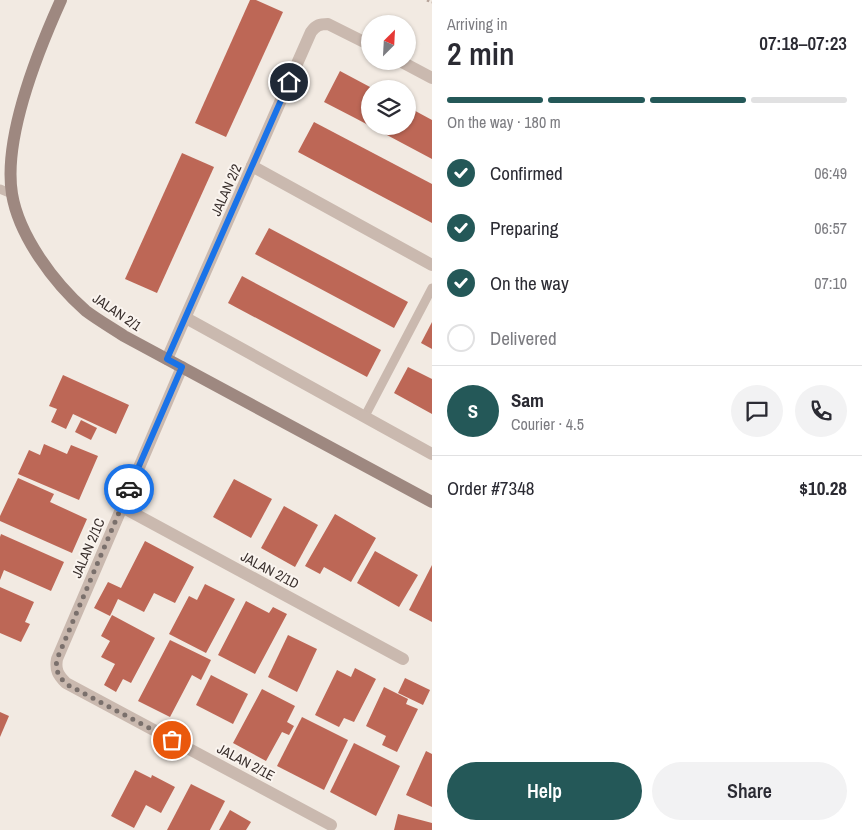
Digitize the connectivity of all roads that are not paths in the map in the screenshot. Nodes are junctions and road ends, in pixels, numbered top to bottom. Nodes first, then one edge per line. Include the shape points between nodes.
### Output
1 (61, 0) edge
2 (361, 40) edge
3 (416, 70) edge
4 (432, 78) edge
5 (252, 166) junction
6 (0, 189) edge
7 (12, 194) junction
8 (432, 265) edge
9 (432, 288) edge
10 (186, 318) junction
11 (167, 359) junction
12 (182, 367) junction
13 (364, 416) junction
14 (432, 454) edge
15 (432, 502) edge
16 (122, 507) junction
17 (57, 659) joint
18 (403, 659) dead end
19 (331, 825) dead end

1 - 7 street, JALAN 2/1 via 22,104 11,166
2 - 5 street, JALAN 2/2 via 328,24 315,26
3 - 4 street
5 - 8 street
5 - 10 street, JALAN 2/2
6 - 7 lane
7 - 11 street, JALAN 2/1 via 22,226 38,256 60,285 87,311
9 - 13 lane
10 - 11 street, JALAN 2/2
10 - 13 street
11 - 12 street, JALAN 2/1
12 - 15 street, JALAN 2/1
12 - 16 street, JALAN 2/1C
13 - 14 street
16 - 17 street, JALAN 2/1C
16 - 18 street, JALAN 2/1D
17 - 19 street, JALAN 2/1E via 58,676 66,684

